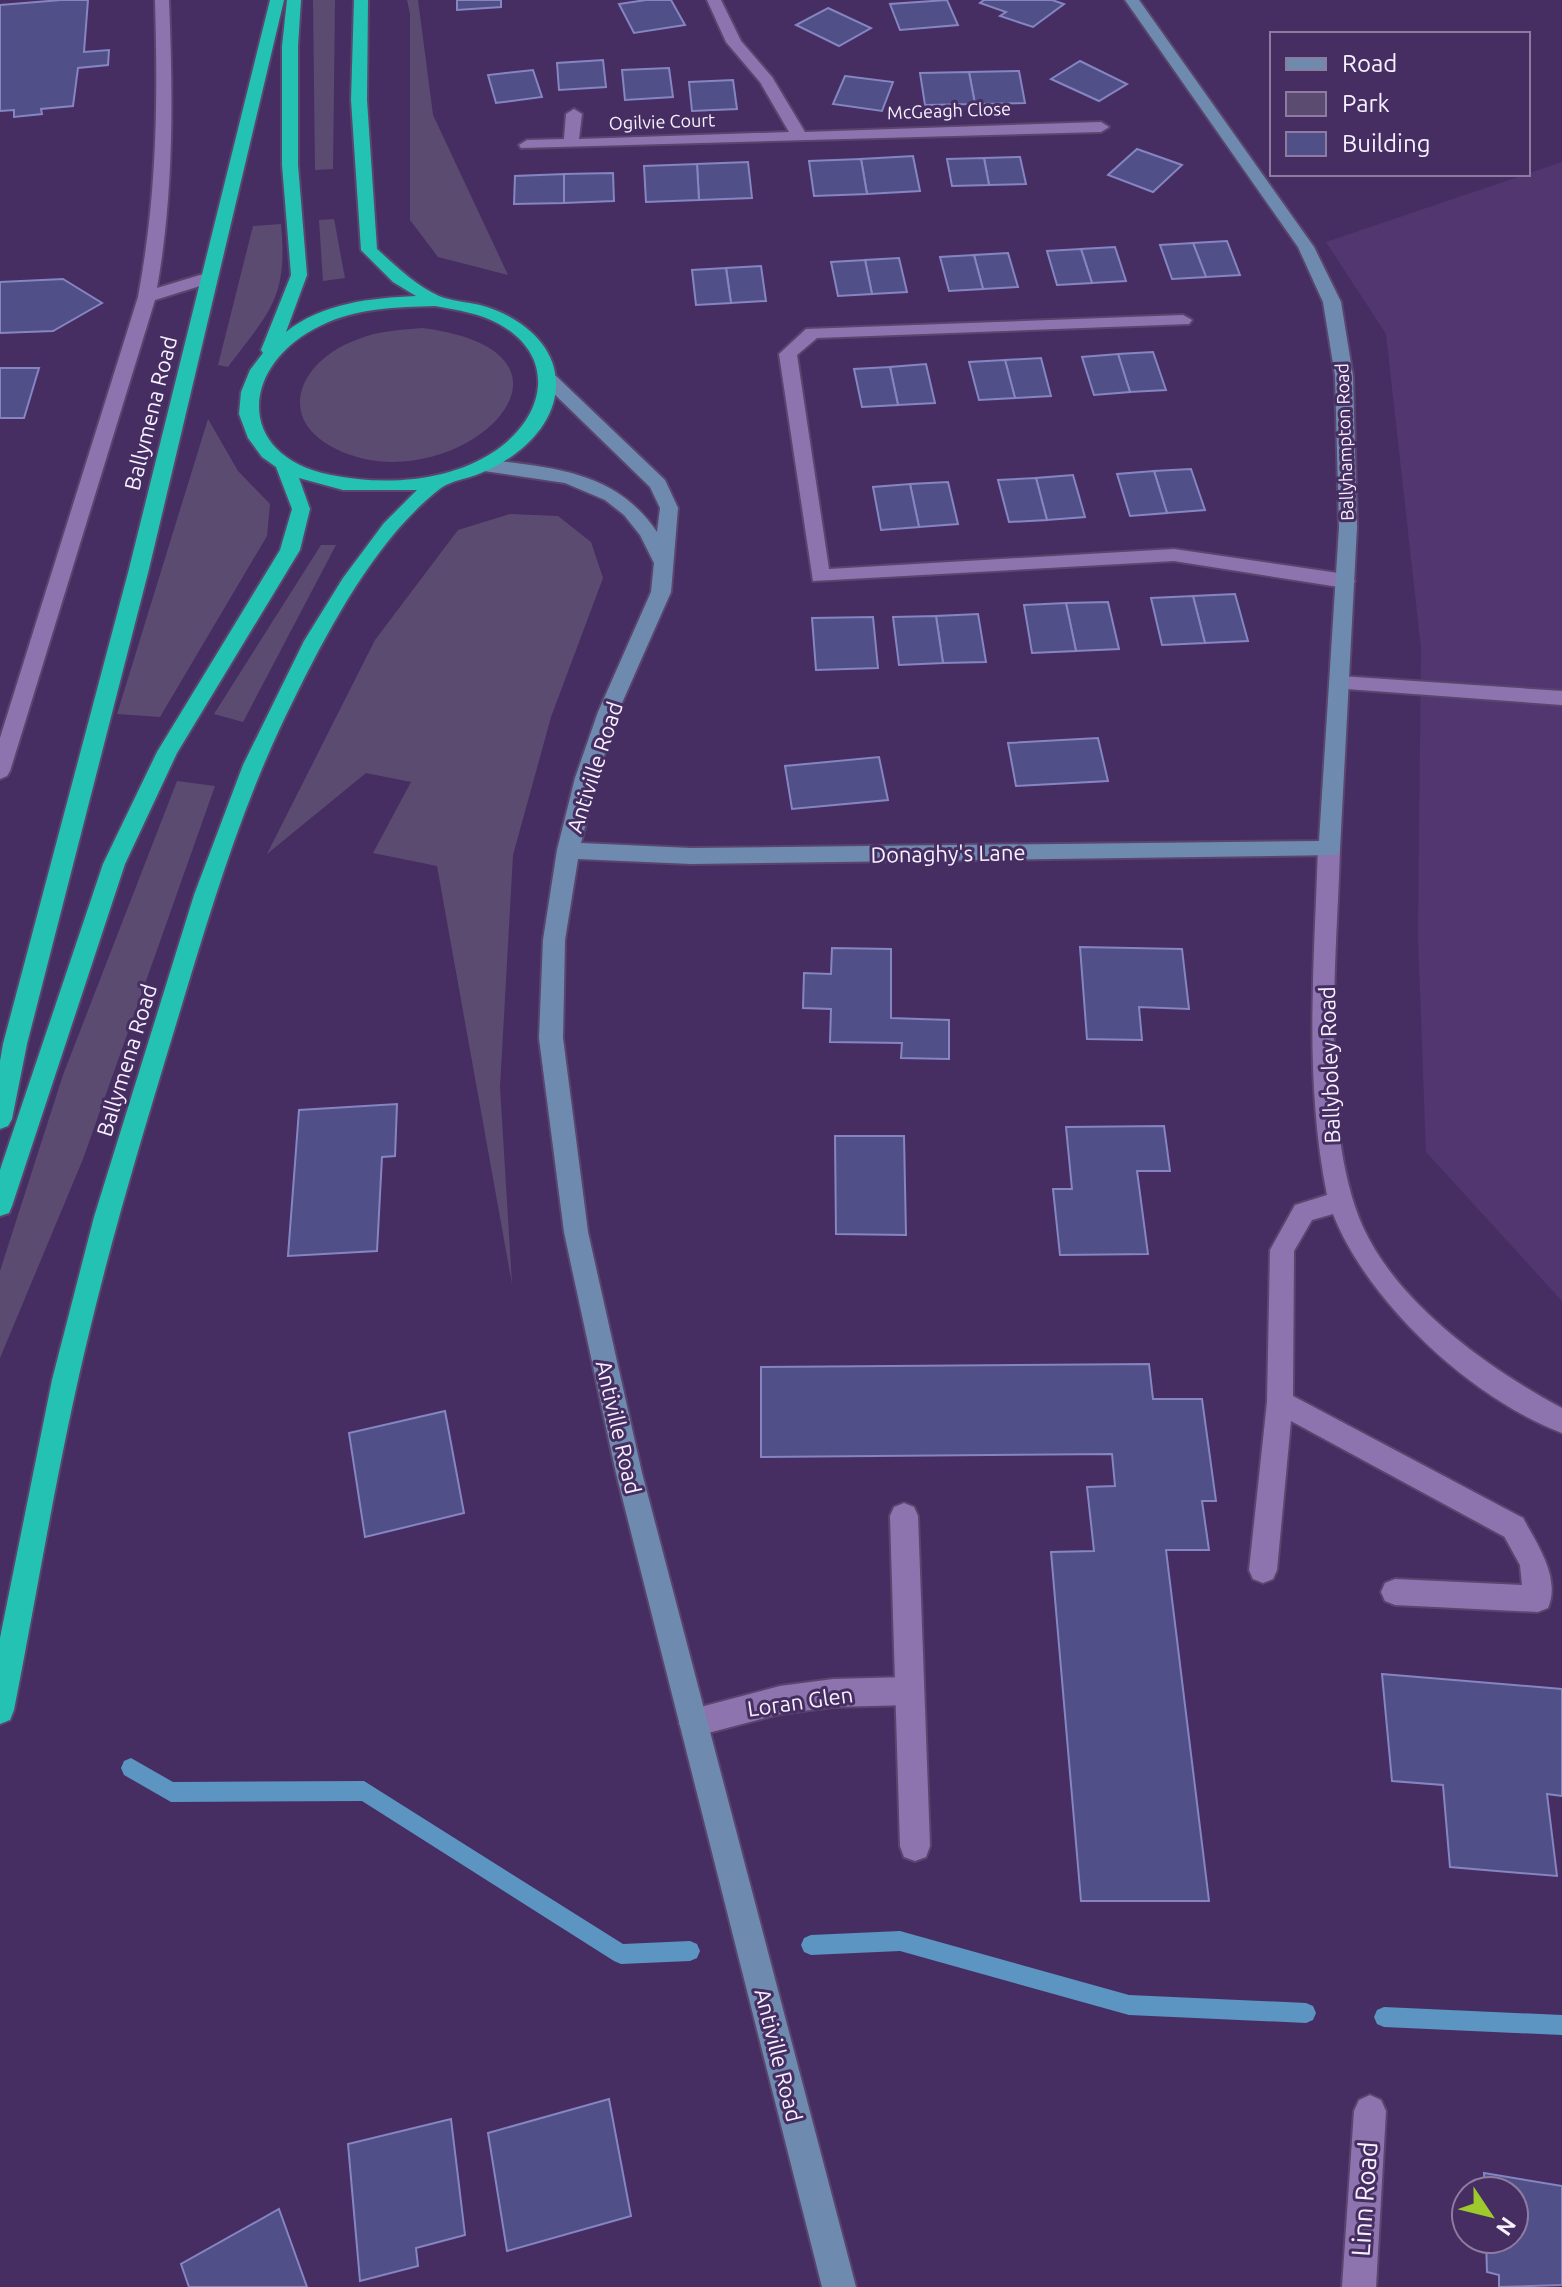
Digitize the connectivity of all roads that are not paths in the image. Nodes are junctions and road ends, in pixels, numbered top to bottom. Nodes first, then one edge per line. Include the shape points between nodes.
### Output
1 (162, 0) edge
2 (277, 0) edge
3 (294, 0) edge
4 (361, 0) edge
5 (714, 0) edge
6 (1132, 0) edge
7 (574, 114) dead end
8 (1101, 127) dead end
9 (799, 135) junction
10 (571, 144) junction
11 (527, 145) dead end
12 (210, 277) junction
13 (147, 297) junction
14 (435, 301) junction
15 (1183, 320) dead end
16 (269, 353) junction
17 (550, 380) junction
18 (284, 463) junction
19 (484, 465) junction
20 (438, 481) junction
21 (664, 564) junction
22 (1345, 581) junction
23 (1340, 683) junction
24 (1562, 698) edge
25 (0, 771) edge
26 (1329, 849) junction
27 (568, 850) junction
28 (0, 1119) edge
29 (1341, 1201) junction
30 (0, 1206) edge
31 (1280, 1402) junction
32 (1562, 1421) edge
33 (904, 1516) dead end
34 (1263, 1570) dead end
35 (1395, 1592) dead end
36 (909, 1691) junction
37 (0, 1710) edge
38 (693, 1723) junction
39 (915, 1846) dead end
40 (1370, 2111) dead end
41 (839, 2287) edge
42 (1359, 2287) edge

1 - 13 street, Ballymena Road via 166,119 157,242
2 - 12 highway, Ballymena Road
3 - 16 highway via 290,165 299,275
4 - 14 highway via 359,100 369,250
5 - 9 street via 734,42 771,87
6 - 22 street, Ballyhampton Road via 1306,247 1332,302 1344,376
7 - 10 street
8 - 9 street, McGeagh Close
9 - 10 street, Ogilvie Court
10 - 11 street, Ogilvie Court
12 - 13 street
12 - 28 highway, Ballymena Road
13 - 25 street, Ballymena Road
14 - 16 highway via 388,302 342,311 301,329
14 - 17 highway via 479,309 516,327 540,351
15 - 22 street via 812,333 788,354 820,576 1174,555
16 - 18 highway via 250,381 246,410 257,439
17 - 19 highway via 543,411 521,441
17 - 21 street, Antiville Road via 658,484 669,508
18 - 20 highway via 316,478 354,486
18 - 30 highway via 301,509 290,550 167,752 114,864
19 - 20 highway
19 - 21 street via 576,478 604,489 650,530
20 - 37 highway, Ballymena Road via 393,524 351,580 294,682 243,792 199,910 76,1334
21 - 27 street, Antiville Road via 661,592 608,712
22 - 23 street, Ballyhampton Road
23 - 24 street
23 - 26 street, Ballyhampton Road
26 - 27 street, Donaghy's Lane via 707,856
26 - 29 street, Ballyboley Road via 1327,1127
27 - 38 street, Antiville Road via 554,940 551,1038 562,1139 576,1232 629,1473
29 - 31 street via 1304,1212 1282,1250
29 - 32 street, Ballyboley Road via 1358,1241 1429,1330 1480,1374
31 - 34 street
31 - 35 street via 1513,1527 1533,1562 1538,1599
33 - 36 street
36 - 38 street, Loran Glen via 780,1700
36 - 39 street
38 - 41 street, Antiville Road
40 - 42 street, Linn Road

